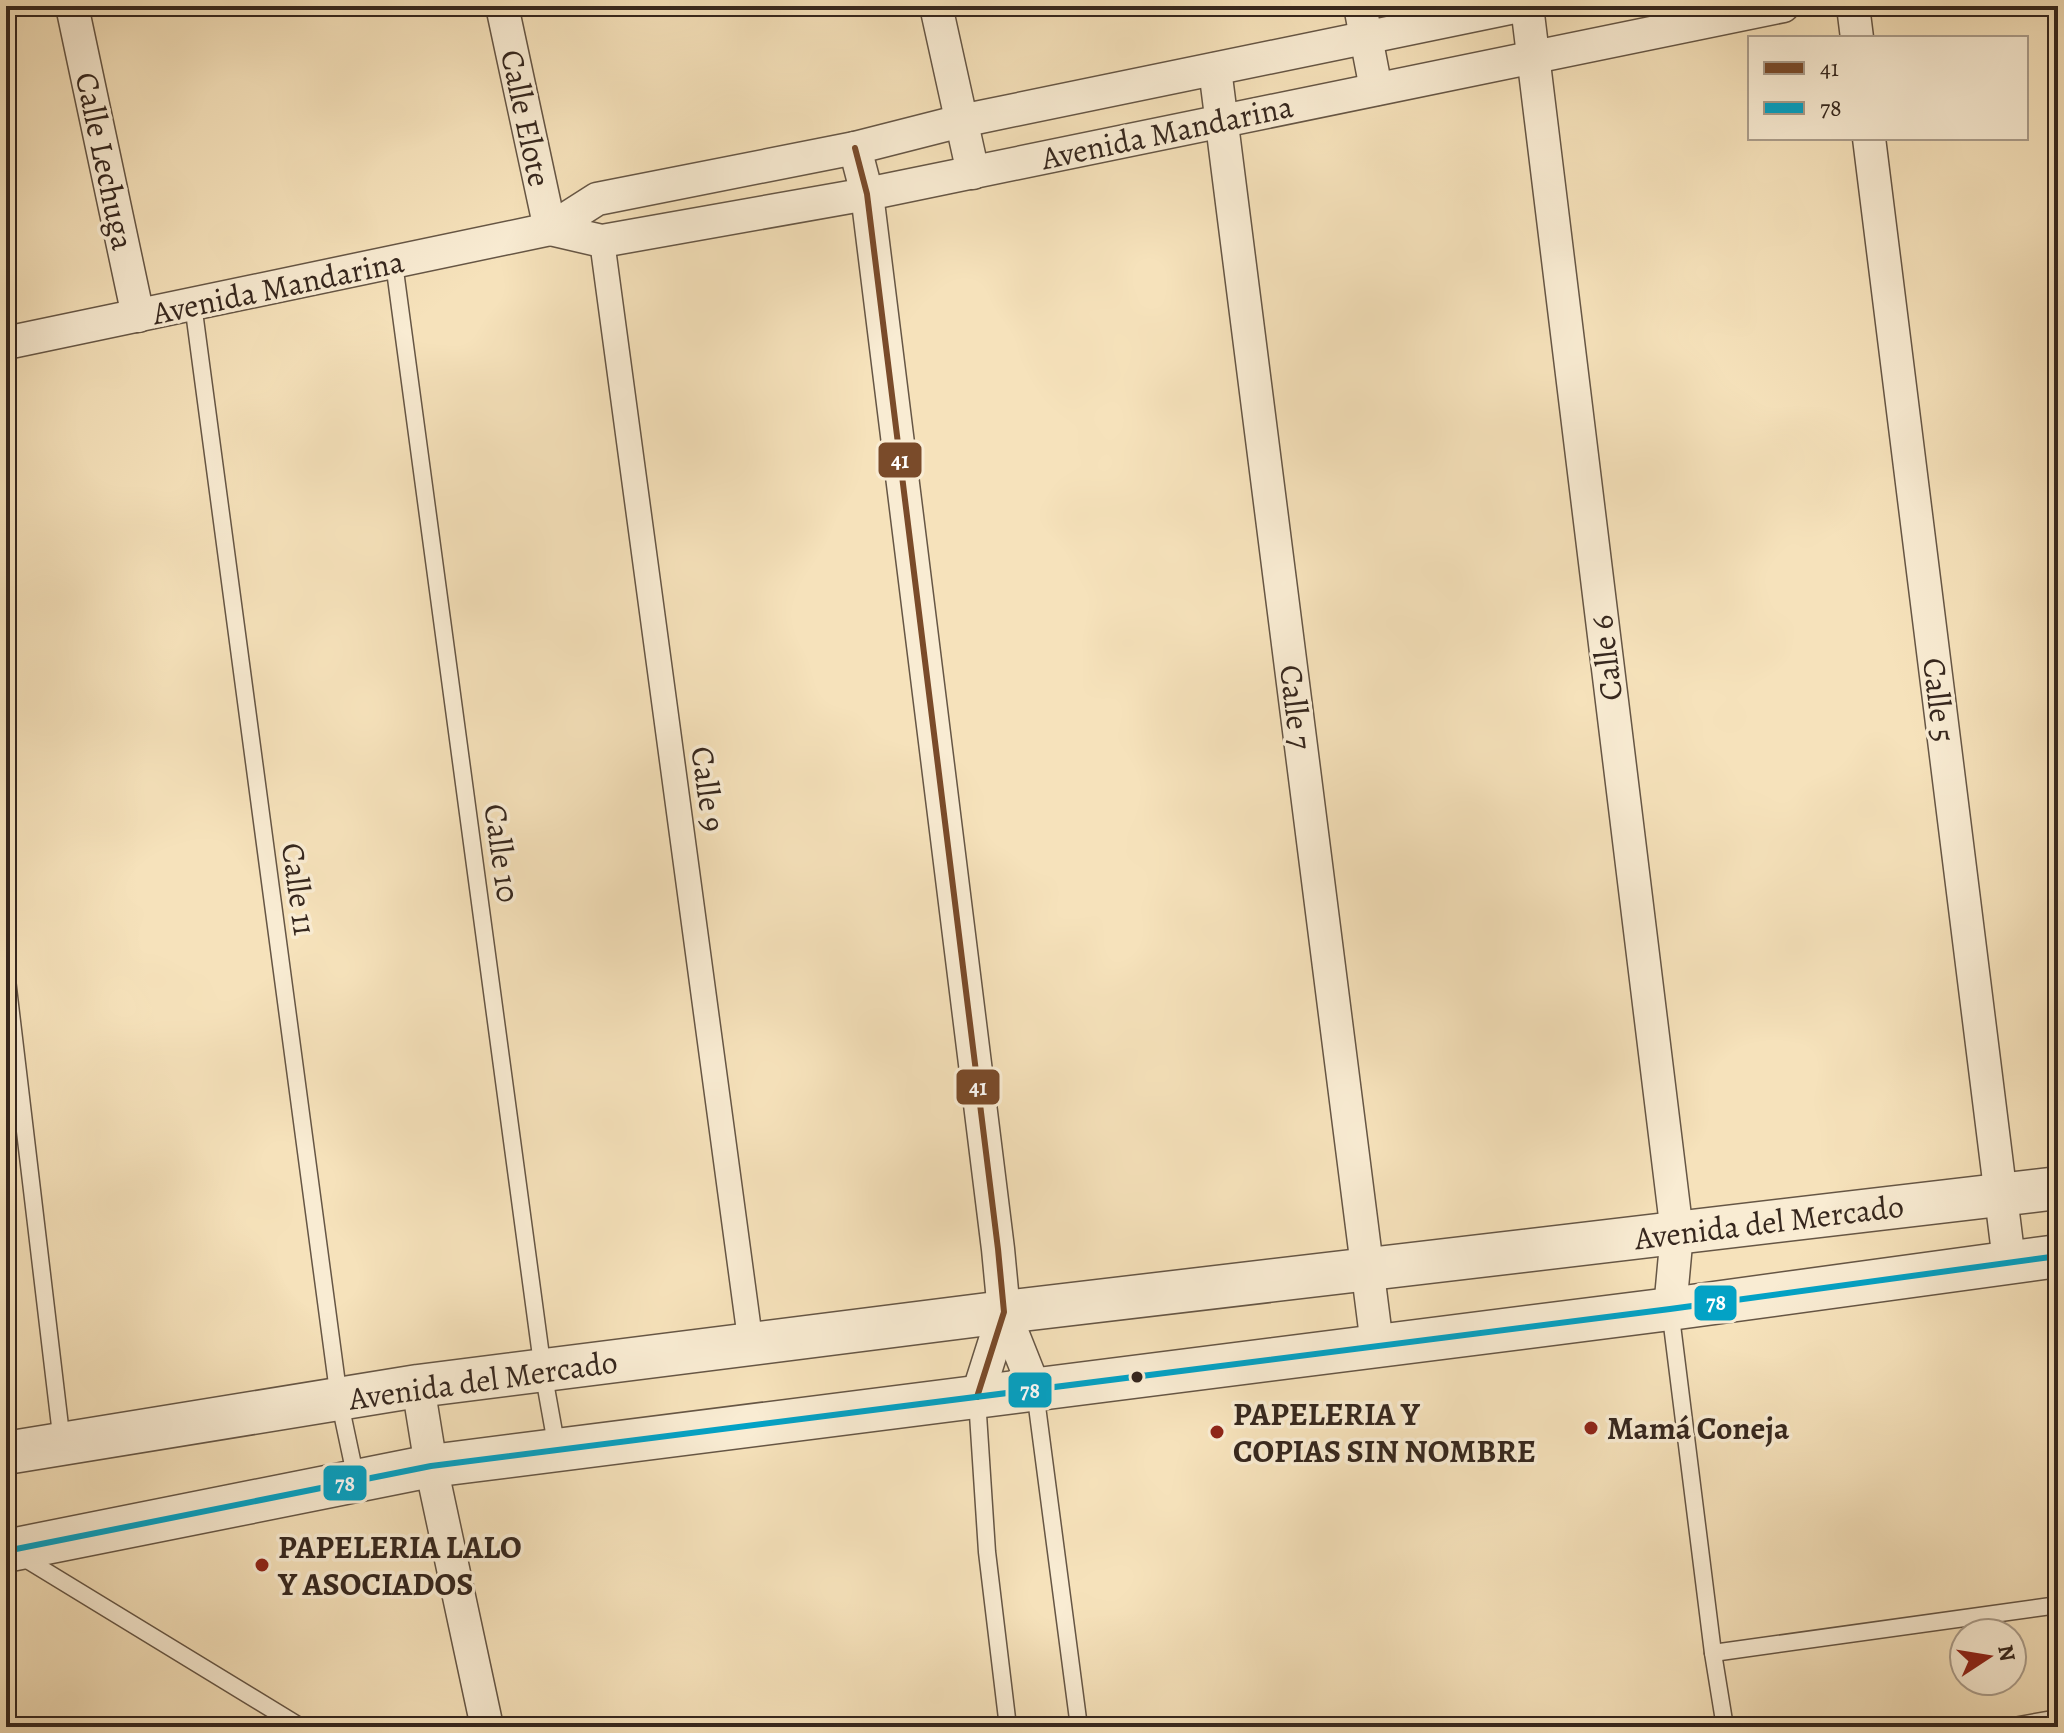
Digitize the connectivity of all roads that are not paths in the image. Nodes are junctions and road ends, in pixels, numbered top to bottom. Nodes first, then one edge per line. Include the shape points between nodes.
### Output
1 (72, 6) edge
2 (502, 6) edge
3 (936, 6) edge
4 (1519, 6) edge
5 (1527, 6) edge
6 (1783, 6) edge
7 (1853, 6) edge
8 (1364, 22) edge
9 (1857, 36) edge
10 (1533, 57) junction
11 (1215, 69) junction
12 (1376, 89) junction
13 (1221, 120) junction
14 (961, 121) junction
15 (1869, 140) edge
16 (855, 148) junction
17 (973, 173) junction
18 (867, 194) junction
19 (550, 229) junction
20 (602, 241) junction
21 (394, 263) junction
22 (193, 304) junction
23 (138, 316) junction
24 (6, 343) edge
25 (6, 971) edge
26 (2058, 1188) edge
27 (2000, 1195) junction
28 (1677, 1233) junction
29 (2058, 1256) edge
30 (2009, 1261) junction
31 (1368, 1271) junction
32 (1670, 1309) junction
33 (1004, 1312) junction
34 (1377, 1345) junction
35 (751, 1346) junction
36 (543, 1371) junction
37 (418, 1386) junction
38 (1035, 1390) junction
39 (977, 1397) junction
40 (339, 1399) junction
41 (62, 1445) junction
42 (557, 1450) junction
43 (6, 1453) edge
44 (431, 1466) junction
45 (356, 1480) junction
46 (8, 1550) edge
47 (2058, 1605) edge
48 (1713, 1653) junction
49 (2058, 1718) edge
50 (301, 1727) edge
51 (487, 1727) edge
52 (1008, 1727) edge
53 (1079, 1727) edge
54 (1725, 1727) edge
55 (2008, 1727) edge

1 - 23 street, Calle Lechuga
2 - 19 street, Calle Elote
3 - 14 street
4 - 8 street, Avenida Mandarina
5 - 10 street, Calle 6
6 - 10 street, Avenida Mandarina
7 - 9 street
8 - 11 street, Avenida Mandarina
8 - 12 street
10 - 12 street, Avenida Mandarina
10 - 28 street, Calle 6
11 - 13 street, Calle 7
11 - 14 street, Avenida Mandarina
12 - 13 street, Avenida Mandarina
13 - 17 street, Avenida Mandarina
13 - 31 street, Calle 7
14 - 16 street, Avenida Mandarina
14 - 17 street
15 - 27 street, Calle 5
16 - 18 street
16 - 19 street, Avenida Mandarina via 597,199
17 - 18 street, Avenida Mandarina
18 - 20 street, Avenida Mandarina
18 - 33 street
19 - 20 street, Avenida Mandarina
19 - 21 street, Avenida Mandarina
20 - 35 street, Calle 9
21 - 22 street, Avenida Mandarina
21 - 36 lane, Calle 10
22 - 23 street, Avenida Mandarina
22 - 40 lane, Calle 11
23 - 24 street, Avenida Mandarina
25 - 41 lane
26 - 27 street, Avenida del Mercado
27 - 28 street, Avenida del Mercado
27 - 30 street, Calle 5
28 - 31 street, Avenida del Mercado
28 - 32 street, Calle 6
29 - 30 street
30 - 32 street
31 - 33 street, Avenida del Mercado
31 - 34 street, Calle 7
32 - 34 street
32 - 48 lane
33 - 35 street, Avenida del Mercado
33 - 38 street
33 - 39 street
34 - 38 street
35 - 36 street, Avenida del Mercado
36 - 37 street, Avenida del Mercado
36 - 42 lane, Calle 10
37 - 40 street, Avenida del Mercado
37 - 44 street
38 - 39 street
38 - 53 lane
39 - 42 street
39 - 52 lane via 987,1552
40 - 41 street, Avenida del Mercado
40 - 45 lane, Calle 11
41 - 43 street, Avenida del Mercado
42 - 44 street
44 - 45 street
44 - 51 street
45 - 46 street
46 - 50 lane
47 - 48 lane
48 - 54 lane
49 - 55 lane

